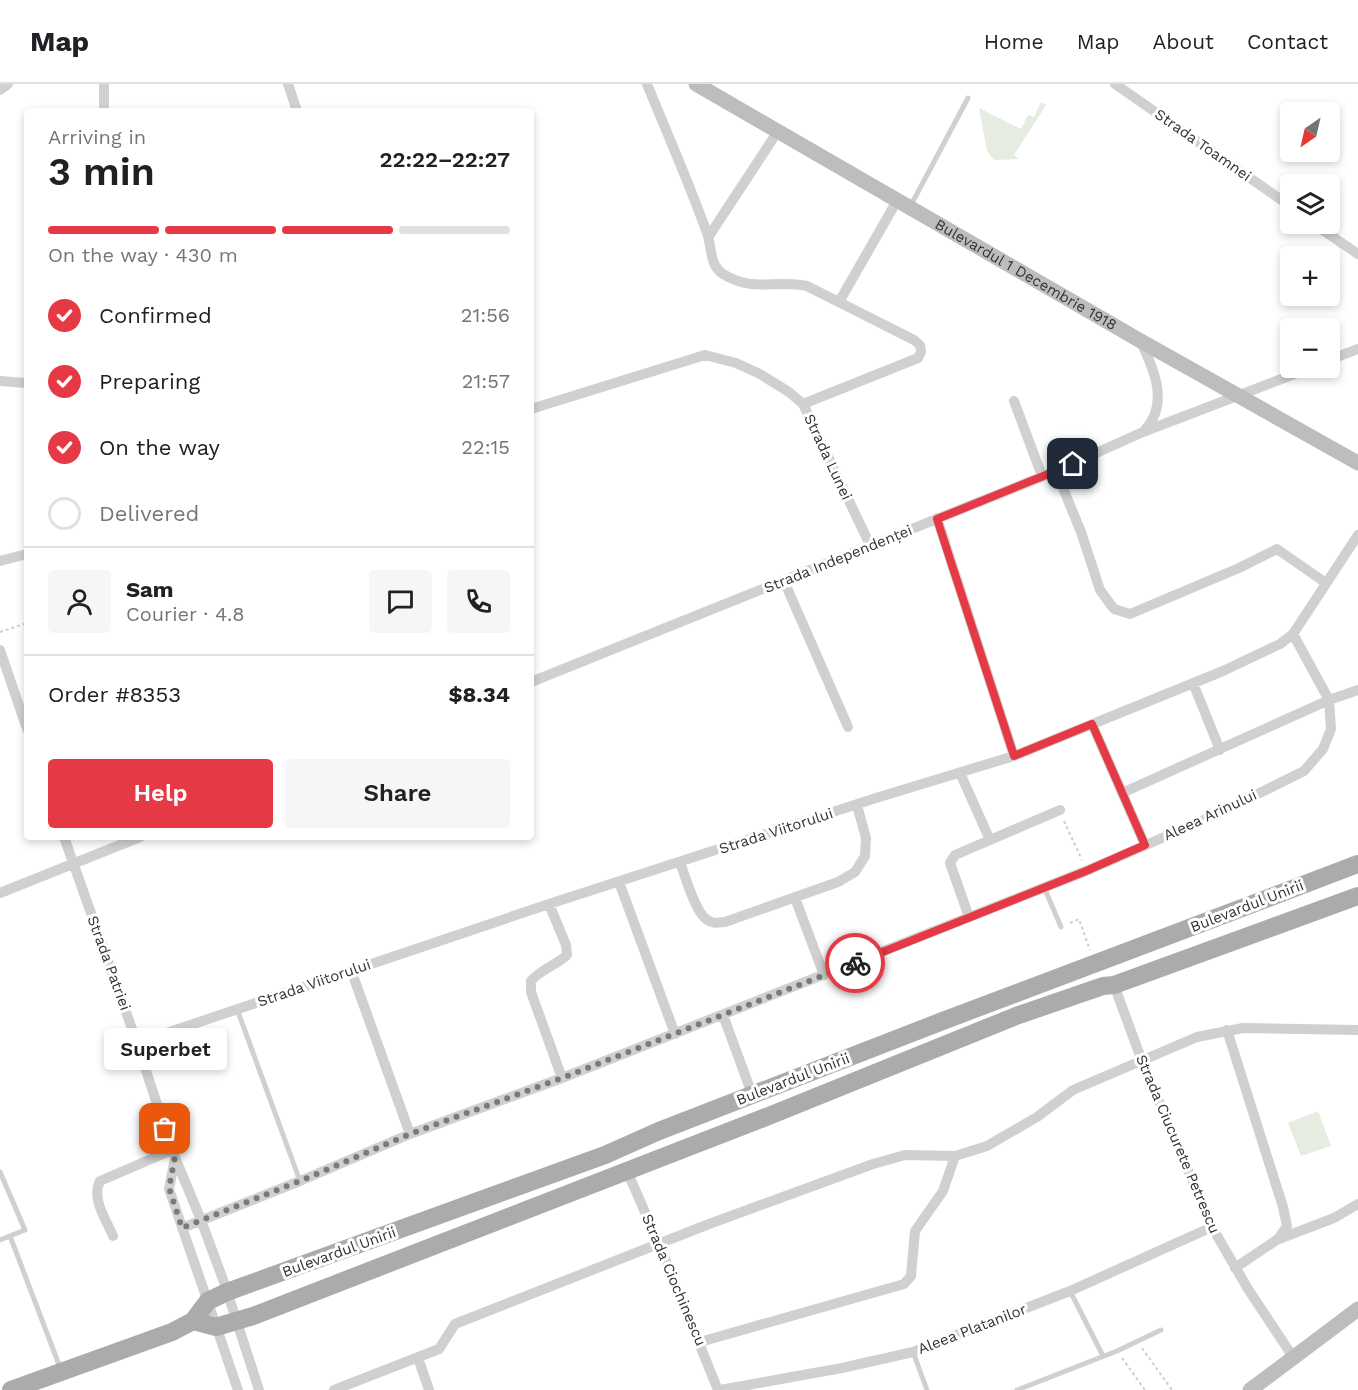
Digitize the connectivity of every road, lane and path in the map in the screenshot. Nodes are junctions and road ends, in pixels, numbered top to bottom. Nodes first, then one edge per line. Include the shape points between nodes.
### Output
1 (8, 84) edge
2 (104, 84) edge
3 (288, 84) edge
4 (647, 84) edge
5 (696, 84) edge
6 (1115, 84) edge
7 (0, 90) edge
8 (968, 98) dead end
9 (104, 108) edge
10 (296, 108) edge
11 (778, 131) junction
12 (1280, 199) edge
13 (904, 203) junction
14 (1329, 234) edge
15 (709, 236) junction
16 (1358, 254) edge
17 (839, 302) junction
18 (1139, 340) junction
19 (1358, 348) edge
20 (1340, 355) edge
21 (1285, 378) edge
22 (0, 381) edge
23 (24, 383) edge
24 (1239, 396) junction
25 (1014, 401) dead end
26 (803, 404) junction
27 (534, 408) edge
28 (1143, 432) junction
29 (1358, 463) edge
30 (1056, 471) junction
31 (1042, 476) junction
32 (937, 519) junction
33 (1358, 535) edge
34 (870, 545) junction
35 (24, 555) edge
36 (0, 561) edge
37 (784, 581) junction
38 (1326, 582) junction
39 (24, 623) edge
40 (0, 632) edge
41 (1293, 633) junction
42 (0, 650) edge
43 (534, 681) edge
44 (1192, 683) junction
45 (1358, 690) edge
46 (1329, 700) junction
47 (24, 720) edge
48 (1092, 724) junction
49 (848, 728) dead end
50 (1220, 750) junction
51 (1014, 756) junction
52 (960, 773) junction
53 (1122, 793) junction
54 (857, 805) junction
55 (1059, 810) joint
56 (65, 840) edge
57 (132, 840) edge
58 (990, 840) junction
59 (1145, 845) junction
60 (680, 862) junction
61 (73, 863) junction
62 (1358, 864) edge
63 (1086, 871) junction
64 (619, 882) junction
65 (1044, 887) junction
66 (0, 893) edge
67 (1358, 896) edge
68 (795, 898) junction
69 (549, 904) junction
70 (969, 917) junction
71 (1061, 927) joint
72 (1095, 964) junction
73 (351, 970) junction
74 (824, 975) junction
75 (1114, 985) junction
76 (237, 1009) junction
77 (723, 1015) junction
78 (1227, 1030) junction
79 (1357, 1032) edge
80 (675, 1034) junction
81 (137, 1043) junction
82 (1142, 1061) junction
83 (562, 1078) junction
84 (752, 1094) junction
85 (410, 1134) junction
86 (174, 1154) junction
87 (955, 1156) junction
88 (627, 1171) junction
89 (0, 1172) edge
90 (300, 1181) junction
91 (1358, 1203) edge
92 (201, 1220) junction
93 (1287, 1226) junction
94 (1212, 1227) junction
95 (182, 1228) junction
96 (1298, 1231) junction
97 (10, 1236) junction
98 (113, 1236) dead end
99 (1278, 1239) junction
100 (0, 1240) edge
101 (659, 1244) junction
102 (1235, 1268) junction
103 (1070, 1291) junction
104 (227, 1292) junction
105 (208, 1301) junction
106 (1358, 1309) edge
107 (193, 1321) junction
108 (236, 1321) junction
109 (216, 1327) junction
110 (1161, 1330) dead end
111 (1137, 1341) junction
112 (700, 1342) junction
113 (1117, 1351) junction
114 (913, 1352) junction
115 (1103, 1356) junction
116 (1293, 1357) junction
117 (418, 1358) junction
118 (61, 1371) junction
119 (1255, 1388) edge
120 (11, 1390) edge
121 (238, 1390) edge
122 (259, 1390) edge
123 (336, 1390) edge
124 (429, 1390) edge
125 (719, 1390) edge
126 (927, 1390) edge
127 (1017, 1390) edge
128 (1145, 1390) edge
129 (1172, 1390) edge

1 - 7 street
2 - 9 street
3 - 10 street
4 - 15 street
5 - 11 main road, Bulevardul 1 Decembrie 1918
6 - 12 street, Strada Toamnei
8 - 13 lane
11 - 13 main road, Bulevardul 1 Decembrie 1918
11 - 15 street
13 - 17 street
13 - 18 main road, Bulevardul 1 Decembrie 1918
14 - 16 street
15 - 17 street via 720,273 747,285 791,282
17 - 26 street via 914,339 921,352 918,358
18 - 24 main road, Bulevardul 1 Decembrie 1918
18 - 28 street via 1153,370 1158,394 1155,417
19 - 20 street
21 - 24 street, Strada Independenței
22 - 23 street
24 - 28 street, Strada Independenței
24 - 29 main road, Bulevardul 1 Decembrie 1918
25 - 31 street
26 - 27 street, Strada Lunei via 752,370 705,356
26 - 34 street, Strada Lunei
28 - 30 street, Strada Independenței
30 - 31 street, Strada Independenței
30 - 38 street via 1100,590 1114,609 1130,614 1277,549
31 - 32 street, Strada Independenței
32 - 34 street, Strada Independenței
32 - 51 street
33 - 38 street, Strada Viitorului
34 - 37 street, Strada Independenței
35 - 36 street
37 - 43 street, Strada Independenței
37 - 49 street
38 - 41 street, Strada Viitorului
39 - 40 path
41 - 44 street, Strada Viitorului via 1280,644
41 - 46 street, Aleea Arinului
42 - 47 street
44 - 48 street, Strada Viitorului
44 - 50 street
45 - 46 street
46 - 50 street
46 - 59 street, Aleea Arinului via 1331,729 1323,749 1304,771
48 - 51 street, Strada Viitorului
48 - 53 street
50 - 53 street
51 - 52 street, Strada Viitorului
52 - 54 street, Strada Viitorului
52 - 58 street
53 - 59 street
54 - 60 street, Strada Viitorului
54 - 68 street via 866,838 865,856 855,872
55 - 58 street
55 - 63 path
56 - 61 street, Strada Patriei
57 - 61 street
58 - 70 street via 955,855 950,863
59 - 63 street, Aleea Arinului
60 - 64 street, Strada Viitorului
60 - 68 street via 700,911 715,923
61 - 66 street
61 - 81 street, Strada Patriei
62 - 72 main road, Bulevardul Unirii
63 - 65 street, Aleea Arinului
64 - 69 street, Strada Viitorului
64 - 80 street
65 - 70 street, Aleea Arinului
65 - 71 lane
67 - 75 main road, Bulevardul Unirii
68 - 74 street
69 - 73 street, Strada Viitorului
69 - 83 street via 567,955 558,964 538,972 531,981 531,992
70 - 74 street, Aleea Arinului
71 - 72 path via 1079,919
72 - 84 main road, Bulevardul Unirii
73 - 76 street, Strada Viitorului
73 - 85 street
74 - 77 street, Aleea Arinului
75 - 82 street, Strada Ciucurete Petrescu
75 - 88 main road, Bulevardul Unirii via 1016,1016
76 - 81 street, Strada Viitorului
76 - 90 lane
77 - 80 street, Aleea Arinului
77 - 84 street
78 - 79 street
78 - 82 street via 1197,1037
78 - 93 street
80 - 83 street, Aleea Arinului
81 - 86 street, Strada Patriei
82 - 87 street via 1073,1090 1037,1118 987,1146
82 - 94 street, Strada Ciucurete Petrescu
83 - 85 street, Aleea Arinului
84 - 104 main road, Bulevardul Unirii via 605,1155
85 - 90 street, Aleea Arinului
86 - 92 street, Strada Patriei
86 - 95 street, Strada Patriei via 169,1188
86 - 98 street via 100,1181 96,1197
87 - 101 street via 905,1155 873,1164
87 - 112 street via 943,1191 915,1231 911,1276 904,1284
88 - 101 street, Strada Ciochinescu
88 - 108 main road, Bulevardul Unirii
89 - 97 lane via 25,1230
90 - 92 street, Aleea Arinului
91 - 96 street via 1334,1218
92 - 95 street, Aleea Arinului
92 - 104 street, Strada Patriei
93 - 96 street
93 - 99 street
94 - 102 street, Strada Ciucurete Petrescu
94 - 103 street, Aleea Platanilor
95 - 105 street, Strada Patriei
96 - 99 street
97 - 100 lane
97 - 118 lane
99 - 102 street
101 - 112 street, Strada Ciochinescu
101 - 117 street via 454,1324 439,1349
102 - 116 street, Strada Ciucurete Petrescu
103 - 114 street, Aleea Platanilor
103 - 115 lane
104 - 105 main road, Bulevardul Unirii
104 - 108 street, Strada Patriei
105 - 107 main road
105 - 109 street, Strada Patriei
106 - 116 main road
107 - 109 main road
107 - 118 main road
108 - 109 main road, Bulevardul Unirii
108 - 122 street, Strada Patriei
109 - 121 street, Strada Patriei
110 - 111 lane
111 - 113 lane
111 - 129 path
112 - 125 street, Strada Ciochinescu
113 - 115 lane
113 - 128 path
114 - 125 street, Aleea Platanilor
114 - 126 lane
115 - 127 lane
116 - 119 main road
117 - 123 street
117 - 124 street
118 - 120 main road

